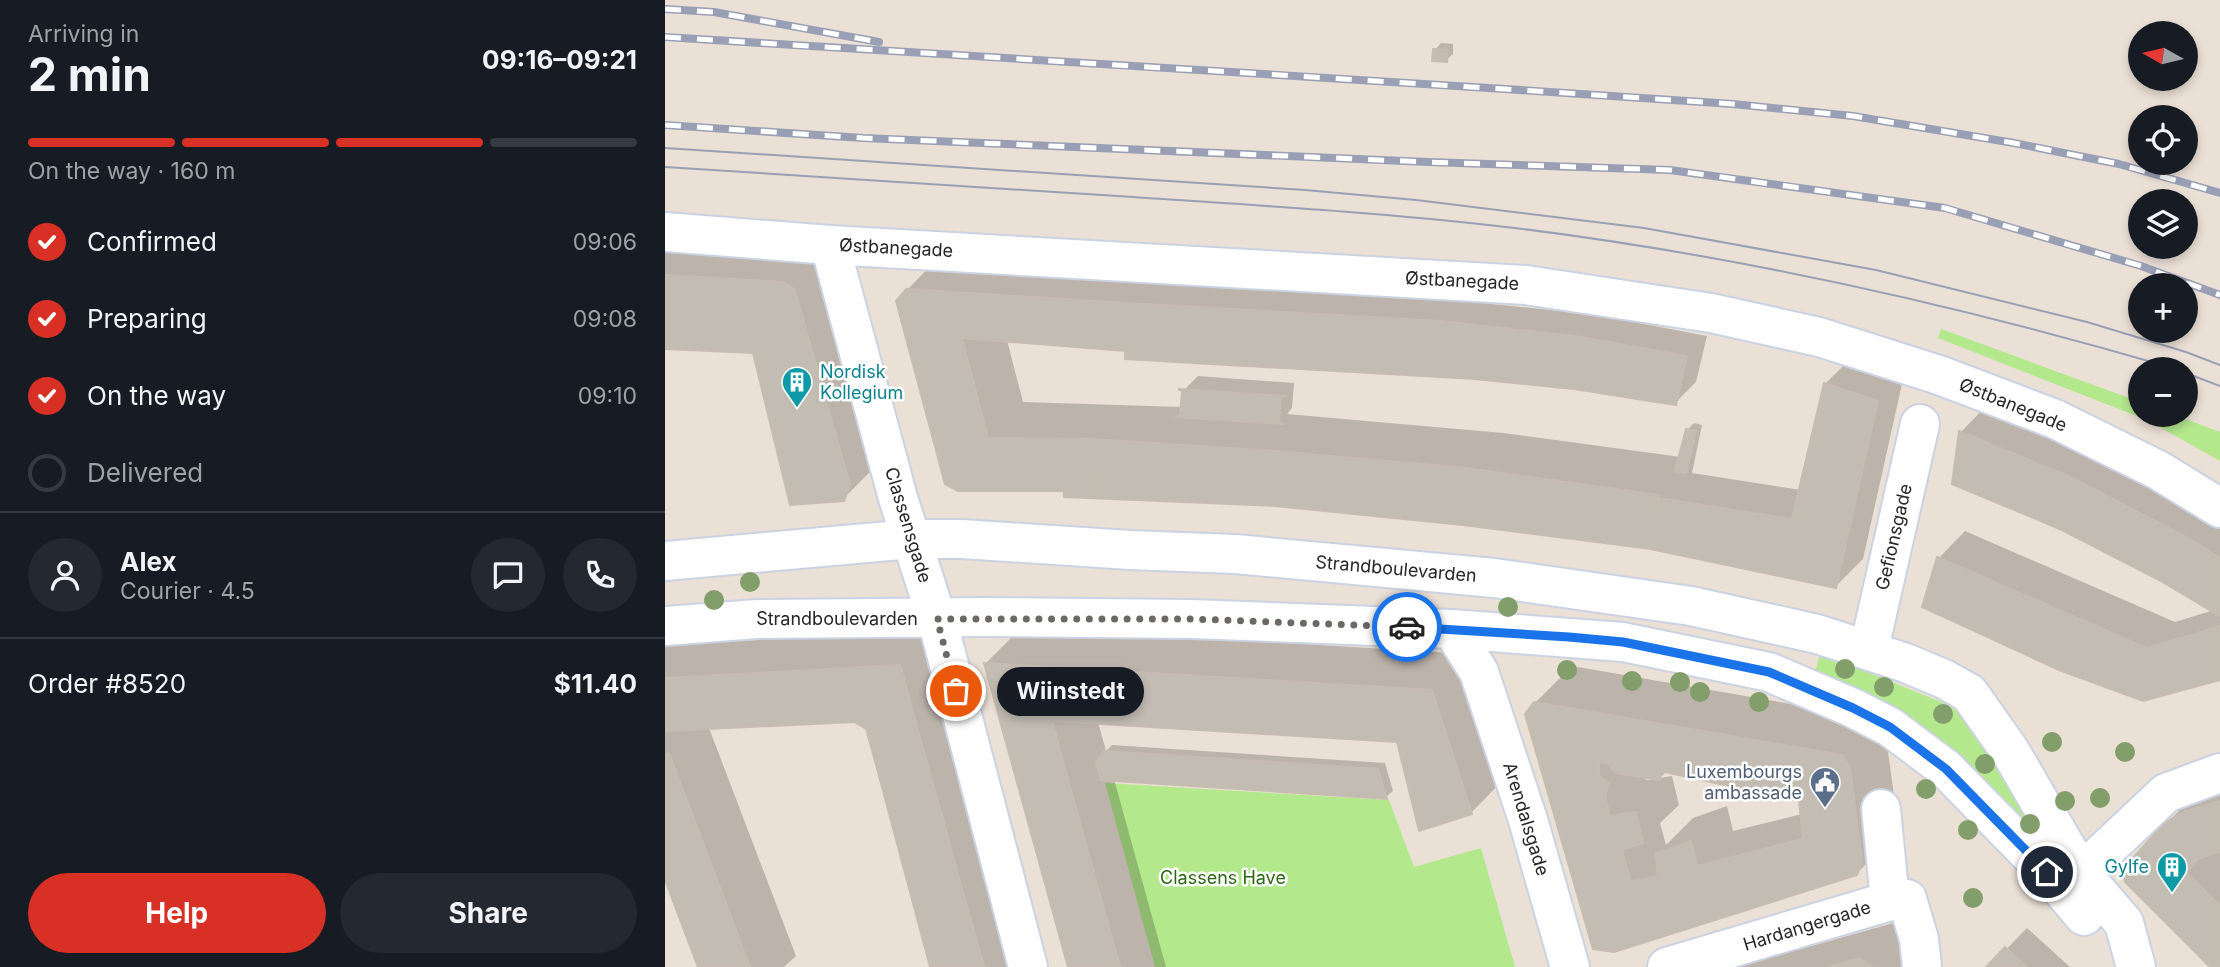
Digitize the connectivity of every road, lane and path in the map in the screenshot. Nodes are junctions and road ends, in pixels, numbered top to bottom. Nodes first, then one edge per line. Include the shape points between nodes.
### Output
1 (665, 232) edge
2 (830, 245) junction
3 (1920, 424) dead end
4 (2220, 508) edge
5 (911, 539) junction
6 (665, 561) edge
7 (937, 619) junction
8 (665, 626) edge
9 (1452, 629) junction
10 (1490, 631) junction
11 (1869, 649) junction
12 (1479, 672) junction
13 (2220, 774) edge
14 (1881, 809) dead end
15 (2071, 881) junction
16 (1898, 900) junction
17 (1028, 967) edge
18 (1570, 967) edge
19 (1667, 967) edge
20 (1922, 967) edge
21 (2136, 967) edge

1 - 2 street, Østbanegade
2 - 4 street, Østbanegade via 1526,285 1711,313 1819,337 2055,419 2158,470
2 - 5 street, Classensgade
3 - 11 street, Gefionsgade
5 - 6 street, Strandboulevarden
5 - 7 street, Classensgade
5 - 11 street, Strandboulevarden via 1235,554 1494,578 1691,606
7 - 8 street, Strandboulevarden via 757,619
7 - 9 street, Strandboulevarden via 1192,619
7 - 17 street, Classensgade
9 - 10 street, Strandboulevarden
9 - 12 street, Arendalsgade
10 - 12 street
10 - 15 street, Strandboulevarden via 1623,642 1769,672 1853,708 1890,727 1946,769
11 - 15 street, Strandboulevarden via 1969,693 2010,751
12 - 18 street, Arendalsgade
13 - 15 street via 2166,793
14 - 16 street
15 - 21 street via 2080,913
16 - 19 street, Hardangergade
16 - 20 street via 1919,939

